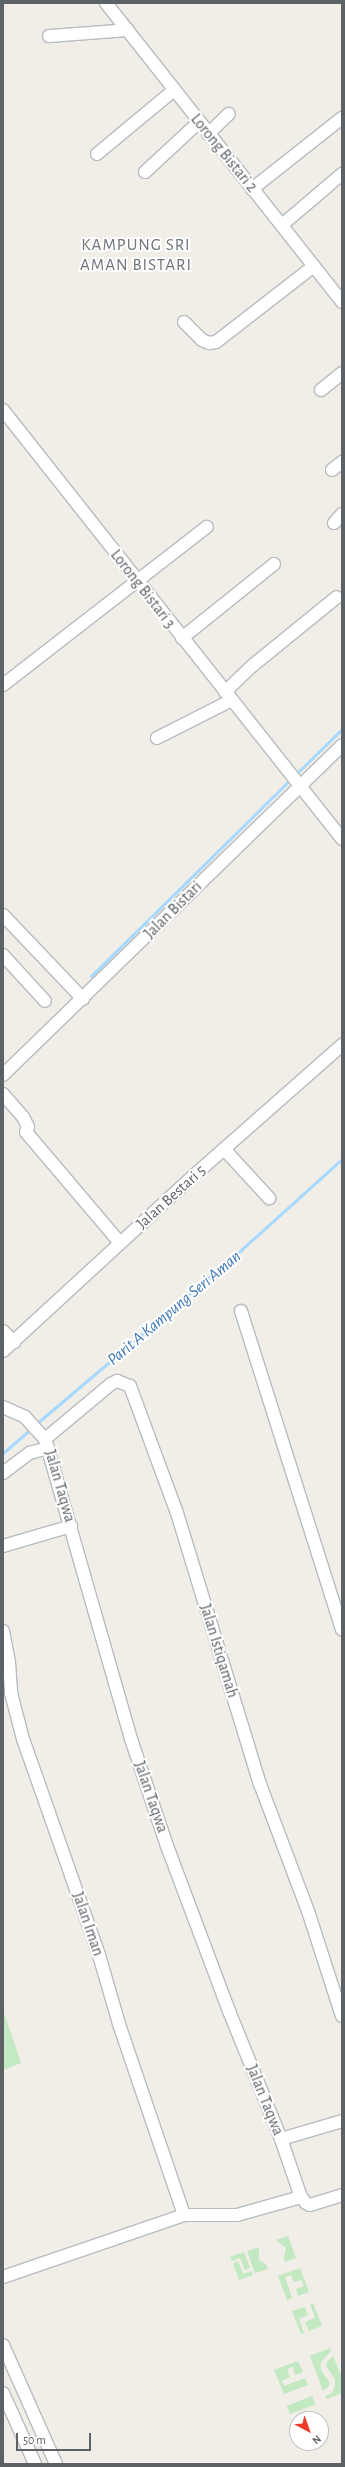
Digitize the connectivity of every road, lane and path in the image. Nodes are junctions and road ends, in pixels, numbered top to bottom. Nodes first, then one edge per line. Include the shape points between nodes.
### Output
1 (106, 3) edge
2 (128, 30) junction
3 (49, 36) dead end
4 (174, 90) junction
5 (229, 114) dead end
6 (342, 118) edge
7 (199, 122) junction
8 (208, 134) junction
9 (97, 154) dead end
10 (145, 172) dead end
11 (342, 174) edge
12 (252, 189) junction
13 (282, 225) junction
14 (314, 266) junction
15 (342, 302) edge
16 (184, 322) dead end
17 (342, 373) edge
18 (321, 390) dead end
19 (3, 410) edge
20 (342, 462) edge
21 (332, 470) dead end
22 (207, 527) dead end
23 (274, 564) dead end
24 (137, 581) junction
25 (337, 597) dead end
26 (182, 638) junction
27 (3, 685) edge
28 (228, 696) junction
29 (157, 738) dead end
30 (342, 746) edge
31 (297, 782) junction
32 (342, 839) edge
33 (3, 915) edge
34 (3, 955) edge
35 (83, 999) junction
36 (45, 1000) dead end
37 (342, 1045) edge
38 (3, 1075) edge
39 (3, 1094) edge
40 (224, 1149) junction
41 (269, 1198) dead end
42 (120, 1242) junction
43 (241, 1311) dead end
44 (3, 1331) edge
45 (14, 1342) junction
46 (3, 1351) edge
47 (3, 1407) edge
48 (47, 1443) junction
49 (3, 1473) edge
50 (71, 1526) junction
51 (3, 1546) edge
52 (342, 1627) edge
53 (3, 1631) edge
54 (342, 2016) edge
55 (342, 2121) edge
56 (281, 2139) junction
57 (342, 2195) edge
58 (301, 2197) junction
59 (184, 2215) junction
60 (3, 2277) edge
61 (3, 2345) edge
62 (3, 2393) edge
63 (35, 2464) edge
64 (56, 2464) edge

1 - 2 street, Lorong Bistari 2
2 - 3 street
2 - 4 street, Lorong Bistari 2
4 - 7 street, Lorong Bistari 2
4 - 9 street
5 - 8 street
6 - 12 street
7 - 8 street, Lorong Bistari 2
7 - 10 street
8 - 12 street, Lorong Bistari 2
11 - 13 street
12 - 13 street, Lorong Bistari 2
13 - 14 street, Lorong Bistari 2
14 - 15 street, Lorong Bistari 2
14 - 16 street via 216,342 202,340
17 - 18 street
19 - 24 street, Lorong Bistari 3
20 - 21 street
22 - 24 street
23 - 26 street
24 - 26 street, Lorong Bistari 3
24 - 27 street
25 - 28 street via 252,666
26 - 28 street, Lorong Bistari 3
28 - 29 street
28 - 31 street, Lorong Bistari 3
30 - 31 street, Jalan Bistari
31 - 32 street, Lorong Bistari 3
31 - 35 street, Jalan Bistari
33 - 35 street
34 - 36 street
35 - 38 street, Jalan Bistari
37 - 40 street, Jalan Bestari 5
39 - 42 street via 22,1117 28,1127 26,1132
40 - 41 street
40 - 42 street, Jalan Bestari 5
42 - 45 street, Jalan Bestari 5
43 - 52 street
44 - 45 street
45 - 46 street, Jalan Bestari 5
47 - 48 street, Jalan Taqwa via 25,1417
48 - 49 street, Jalan Istiqamah
48 - 50 street, Jalan Taqwa
48 - 54 street, Jalan Istiqamah via 111,1384 117,1382 130,1386 177,1513 260,1784 309,1914
50 - 51 street
50 - 56 street, Jalan Taqwa via 131,1739 167,1846 229,2011
53 - 59 street, Jalan Iman via 11,1693 23,1739 99,1956 119,2024
55 - 56 street
56 - 58 street, Jalan Taqwa
57 - 58 street via 310,2205
58 - 59 street via 237,2215
59 - 60 street
61 - 64 street
62 - 63 street

